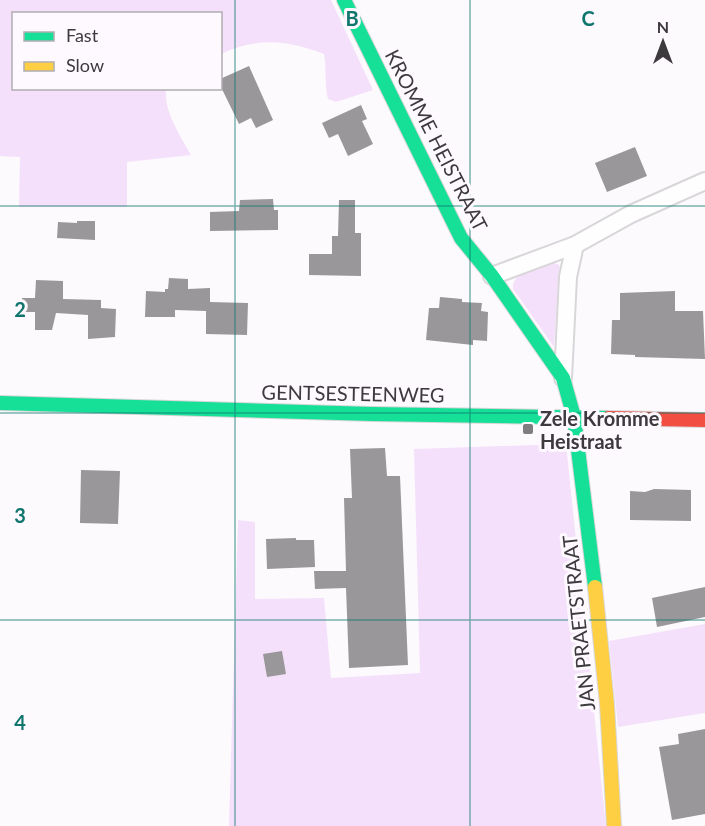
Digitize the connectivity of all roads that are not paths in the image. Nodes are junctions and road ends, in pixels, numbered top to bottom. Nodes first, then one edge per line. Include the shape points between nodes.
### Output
1 (344, 0) edge
2 (705, 181) edge
3 (574, 244) junction
4 (492, 276) junction
5 (563, 378) junction
6 (0, 402) edge
7 (574, 417) junction
8 (705, 420) edge
9 (614, 826) edge

1 - 4 street, KROMME HEISTRAAT via 461,238
2 - 3 street
3 - 4 street
3 - 5 street via 568,277
4 - 5 street, KROMME HEISTRAAT
5 - 7 street, KROMME HEISTRAAT
6 - 7 street, GENTSESTEENWEG
7 - 8 street, GENTSESTEENWEG
7 - 9 street, JAN PRAETSTRAAT via 596,586

